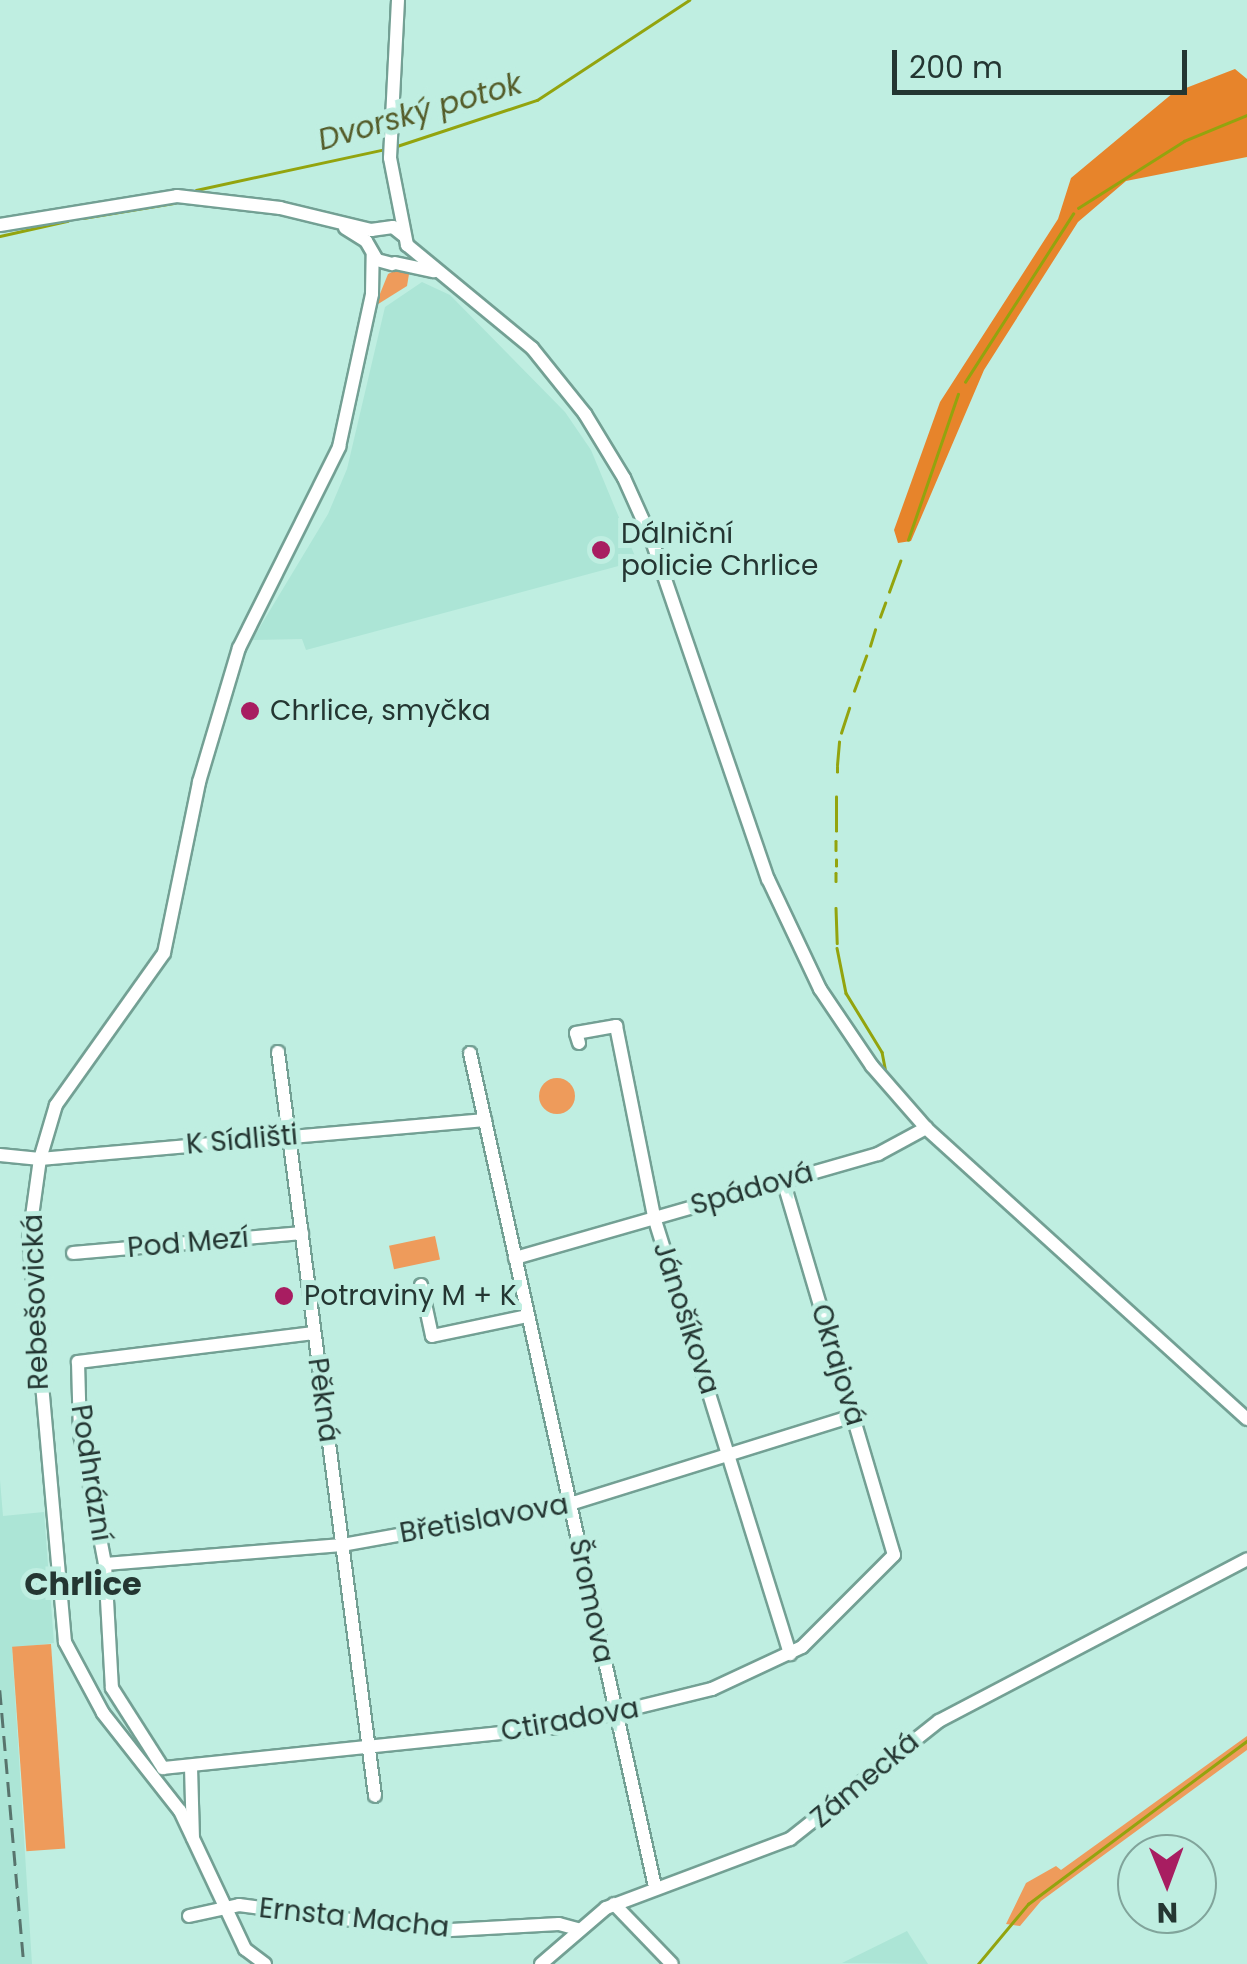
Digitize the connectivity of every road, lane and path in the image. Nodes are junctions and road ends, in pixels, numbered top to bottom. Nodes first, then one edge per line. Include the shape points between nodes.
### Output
1 (398, 0) edge
2 (397, 190) junction
3 (330, 221) junction
4 (0, 225) edge
5 (384, 228) junction
6 (405, 240) junction
7 (371, 252) junction
8 (393, 263) junction
9 (446, 276) junction
10 (372, 294) junction
11 (578, 1044) dead end
12 (278, 1052) dead end
13 (470, 1052) dead end
14 (485, 1120) junction
15 (926, 1128) junction
16 (289, 1136) junction
17 (0, 1155) edge
18 (40, 1159) junction
19 (783, 1181) junction
20 (654, 1217) junction
21 (302, 1233) junction
22 (73, 1254) dead end
23 (515, 1258) junction
24 (421, 1285) dead end
25 (528, 1316) junction
26 (314, 1333) junction
27 (852, 1416) junction
28 (1247, 1419) edge
29 (729, 1455) junction
30 (570, 1504) junction
31 (342, 1545) junction
32 (895, 1548) joint
33 (1245, 1560) edge
34 (105, 1564) junction
35 (790, 1654) junction
36 (615, 1716) junction
37 (367, 1748) junction
38 (190, 1767) junction
39 (374, 1796) dead end
40 (194, 1838) junction
41 (655, 1886) junction
42 (614, 1904) junction
43 (226, 1909) junction
44 (189, 1916) dead end
45 (578, 1929) junction
46 (258, 1963) edge
47 (541, 1964) edge
48 (672, 1964) edge

1 - 2 street via 391,151
2 - 5 street
2 - 6 street
3 - 4 street via 178,196
3 - 5 street
3 - 7 street
5 - 6 street
5 - 7 street
6 - 8 street, Rebešovická
6 - 9 street
7 - 8 street
7 - 10 street, Rebešovická
8 - 9 street
8 - 10 street, Rebešovická
9 - 15 street via 532,348 610,454 651,538 787,926 852,1039
10 - 18 street, Rebešovická via 332,466 259,602 216,716 164,953 66,1087
11 - 20 street, Jánošíkova via 576,1034 616,1026
12 - 16 street, Pěkná
13 - 14 street, Šromova
14 - 16 street, K Sídlišti
14 - 23 street, Šromova
15 - 19 street, Spádová via 900,1147
15 - 28 street
16 - 18 street, K Sídlišti
16 - 21 street, Pěkná
17 - 18 street, K Sídlišti
18 - 40 street, Rebešovická via 30,1266 60,1621 86,1686
19 - 20 street, Spádová
19 - 27 street, Okrajová
20 - 23 street, Spádová
20 - 29 street, Jánošíkova
21 - 22 street, Pod Mezí
21 - 26 street, Pěkná
23 - 25 street, Šromova
24 - 25 street via 432,1336
25 - 30 street, Šromova
26 - 31 street, Pěkná
26 - 34 street, Podhrázní via 78,1362 80,1434
27 - 29 street, Břetislavova
27 - 32 street, Okrajová
29 - 30 street, Břetislavova
29 - 35 street, Jánošíkova
30 - 31 street, Břetislavova
30 - 36 street, Šromova
31 - 34 street, Břetislavova
31 - 37 street, Pěkná
32 - 35 street, Ctiradova via 872,1583
33 - 41 street, Zámecká via 940,1721 790,1840
34 - 38 street, Podhrázní via 112,1688 161,1766
35 - 36 street, Ctiradova via 731,1683
36 - 37 street, Ctiradova
36 - 41 street, Šromova
37 - 38 street, Ctiradova
37 - 39 street, Pěkná
38 - 40 street
40 - 43 street, Rebešovická
41 - 42 street, Zámecká
42 - 45 street, Zámecká
42 - 48 street
43 - 44 street, Ernsta Macha
43 - 45 street, Ernsta Macha via 252,1906 433,1931 559,1924
43 - 46 street, Rebešovická
45 - 47 street, Zámecká

